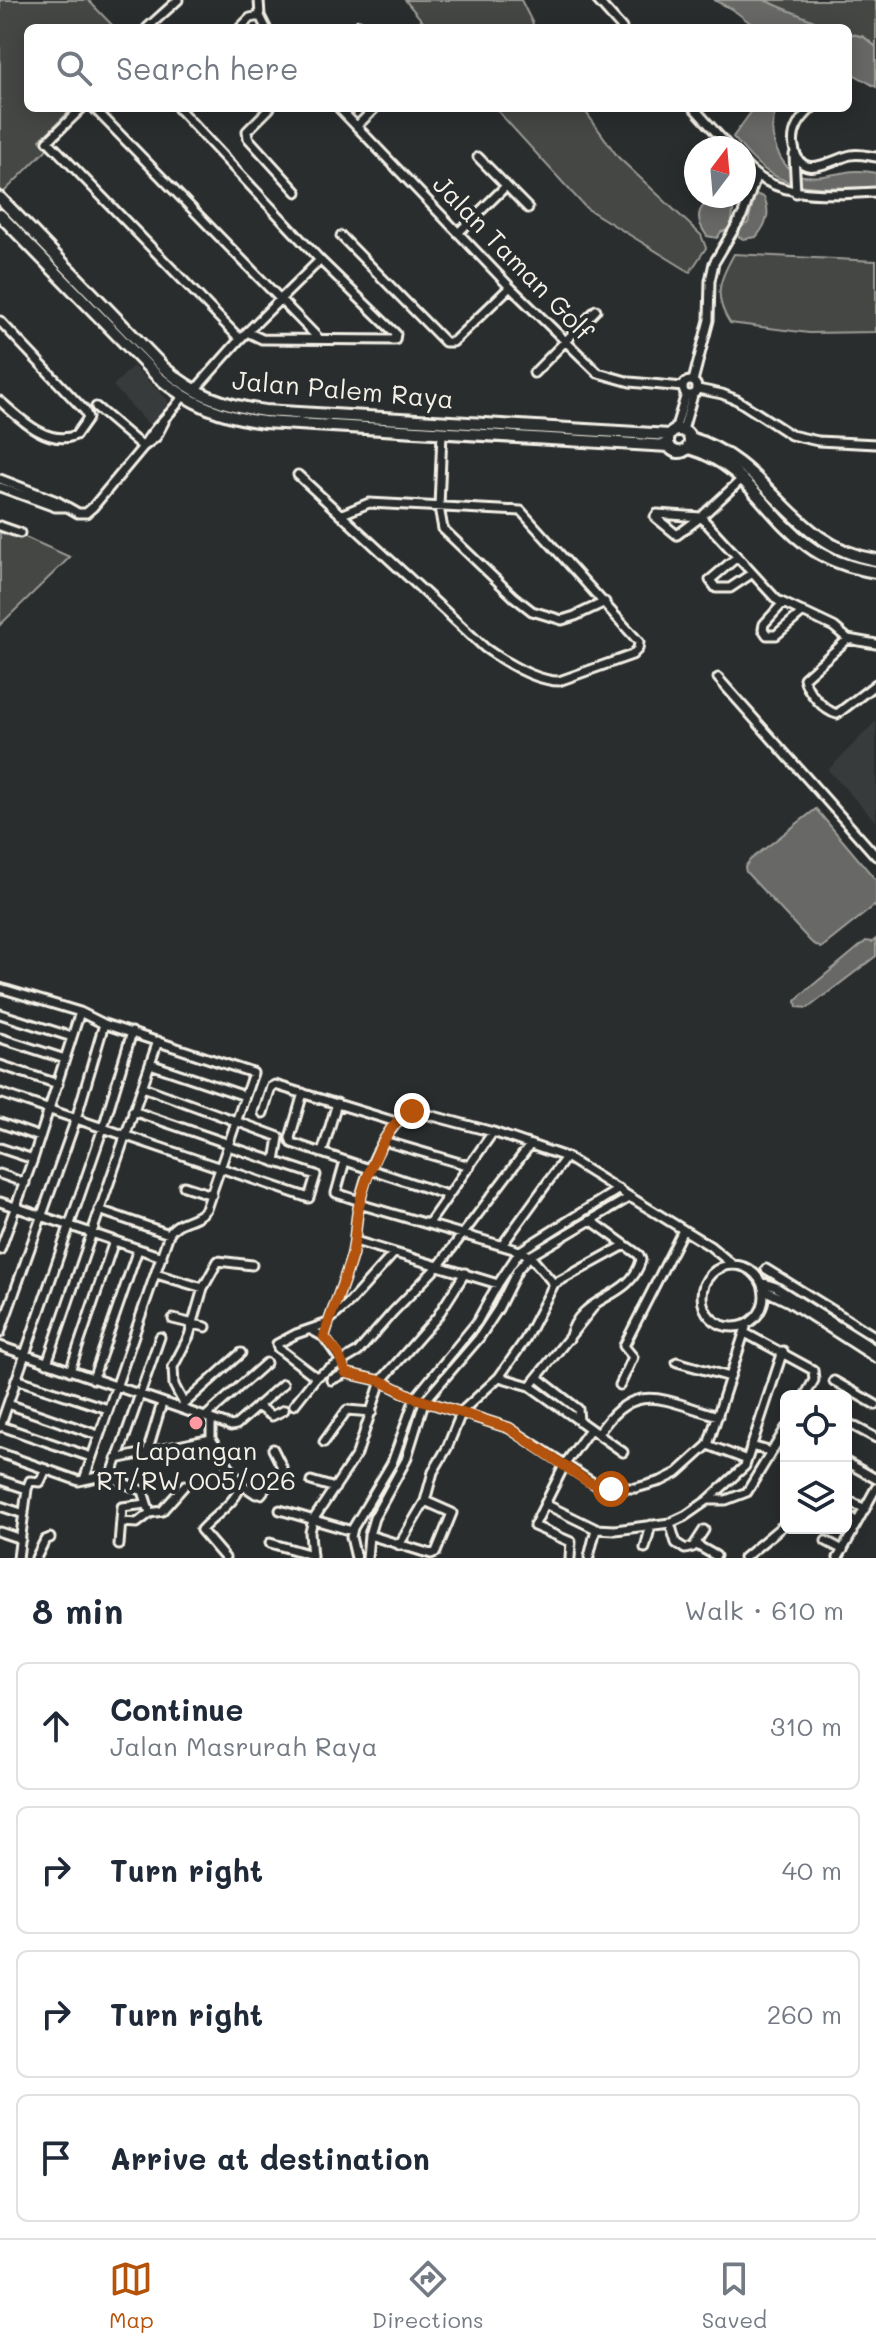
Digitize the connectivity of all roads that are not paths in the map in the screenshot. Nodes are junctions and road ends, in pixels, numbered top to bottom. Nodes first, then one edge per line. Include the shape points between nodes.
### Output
1 (178, 0) edge
2 (259, 0) edge
3 (597, 0) edge
4 (260, 16) junction
5 (151, 24) edge
6 (244, 24) edge
7 (264, 24) edge
8 (618, 24) edge
9 (78, 112) edge
10 (98, 112) edge
11 (182, 112) edge
12 (266, 112) edge
13 (343, 112) edge
14 (371, 112) edge
15 (698, 112) edge
16 (809, 112) edge
17 (357, 126) junction
18 (719, 136) edge
19 (794, 149) junction
20 (478, 157) dead end
21 (876, 157) edge
22 (756, 177) edge
23 (506, 186) junction
24 (796, 190) junction
25 (297, 192) dead end
26 (876, 192) edge
27 (2, 202) edge
28 (528, 208) dead end
29 (745, 208) edge
30 (0, 215) edge
31 (458, 233) junction
32 (341, 236) dead end
33 (320, 260) junction
34 (510, 287) junction
35 (280, 300) junction
36 (596, 310) dead end
37 (0, 321) edge
38 (247, 332) junction
39 (240, 339) junction
40 (319, 339) junction
41 (565, 341) junction
42 (534, 373) dead end
43 (691, 389) junction
44 (193, 391) junction
45 (183, 396) junction
46 (0, 401) edge
47 (96, 407) dead end
48 (442, 433) junction
49 (679, 438) junction
50 (876, 444) edge
51 (143, 447) junction
52 (298, 475) dead end
53 (743, 478) junction
54 (0, 479) edge
55 (0, 487) edge
56 (65, 507) junction
57 (439, 507) junction
58 (340, 515) junction
59 (701, 517) junction
60 (0, 526) edge
61 (20, 533) dead end
62 (737, 557) junction
63 (876, 560) edge
64 (876, 572) edge
65 (751, 574) junction
66 (605, 602) junction
67 (783, 603) junction
68 (803, 612) junction
69 (848, 639) junction
70 (876, 644) edge
71 (718, 678) dead end
72 (876, 684) edge
73 (876, 856) edge
74 (0, 988) edge
75 (80, 1012) junction
76 (0, 1014) edge
77 (104, 1024) junction
78 (132, 1032) junction
79 (72, 1037) junction
80 (0, 1038) edge
81 (158, 1041) junction
82 (65, 1059) junction
83 (150, 1064) junction
84 (0, 1065) edge
85 (58, 1084) junction
86 (143, 1087) junction
87 (0, 1093) edge
88 (303, 1093) junction
89 (245, 1096) junction
90 (337, 1103) junction
91 (49, 1109) junction
92 (133, 1111) junction
93 (263, 1113) dead end
94 (76, 1119) junction
95 (237, 1121) junction
96 (396, 1122) junction
97 (0, 1123) edge
98 (103, 1128) junction
99 (493, 1132) junction
100 (126, 1136) junction
101 (40, 1137) junction
102 (384, 1141) junction
103 (228, 1145) junction
104 (530, 1145) junction
105 (0, 1148) edge
106 (322, 1153) junction
107 (566, 1157) junction
108 (33, 1159) junction
109 (345, 1161) junction
110 (275, 1162) junction
111 (470, 1166) junction
112 (221, 1169) junction
113 (371, 1170) junction
114 (0, 1174) edge
115 (25, 1183) junction
116 (184, 1186) dead end
117 (619, 1189) junction
118 (212, 1195) junction
119 (447, 1195) junction
120 (630, 1197) junction
121 (0, 1202) edge
122 (360, 1202) junction
123 (16, 1208) junction
124 (99, 1210) junction
125 (43, 1216) junction
126 (592, 1221) junction
127 (429, 1223) junction
128 (69, 1225) junction
129 (683, 1230) junction
130 (91, 1233) junction
131 (169, 1234) junction
132 (463, 1234) junction
133 (114, 1241) junction
134 (355, 1241) junction
135 (503, 1244) junction
136 (625, 1245) junction
137 (138, 1249) junction
138 (0, 1250) edge
139 (520, 1251) junction
140 (394, 1253) junction
141 (719, 1255) junction
142 (530, 1256) junction
143 (162, 1257) junction
144 (440, 1264) junction
145 (252, 1265) dead end
146 (733, 1265) junction
147 (766, 1269) dead end
148 (714, 1271) junction
149 (465, 1273) junction
150 (156, 1274) junction
151 (498, 1284) junction
152 (554, 1284) junction
153 (763, 1286) junction
154 (203, 1288) junction
155 (3, 1312) edge
156 (173, 1319) dead end
157 (329, 1321) junction
158 (192, 1324) junction
159 (206, 1327) dead end
160 (746, 1328) junction
161 (311, 1330) junction
162 (0, 1333) edge
163 (160, 1337) dead end
164 (324, 1337) junction
165 (876, 1337) edge
166 (0, 1346) edge
167 (876, 1350) edge
168 (783, 1351) junction
169 (241, 1353) dead end
170 (24, 1355) junction
171 (876, 1358) edge
172 (343, 1361) junction
173 (677, 1362) dead end
174 (47, 1363) junction
175 (266, 1363) dead end
176 (70, 1371) junction
177 (346, 1373) junction
178 (316, 1377) junction
179 (499, 1377) junction
180 (730, 1377) junction
181 (538, 1378) junction
182 (16, 1379) junction
183 (93, 1379) junction
184 (331, 1380) dead end
185 (381, 1381) junction
186 (834, 1381) dead end
187 (283, 1384) dead end
188 (620, 1385) dead end
189 (530, 1386) junction
190 (117, 1387) junction
191 (809, 1390) edge
192 (843, 1390) edge
193 (852, 1395) edge
194 (140, 1396) junction
195 (415, 1398) junction
196 (424, 1402) junction
197 (162, 1403) junction
198 (8, 1404) junction
199 (294, 1405) dead end
200 (876, 1405) edge
201 (182, 1406) junction
202 (257, 1406) junction
203 (108, 1409) junction
204 (284, 1410) dead end
205 (462, 1411) junction
206 (372, 1412) junction
207 (718, 1416) junction
208 (208, 1419) junction
209 (579, 1421) junction
210 (852, 1425) edge
211 (0, 1427) edge
212 (590, 1429) junction
213 (598, 1434) junction
214 (98, 1435) junction
215 (780, 1438) edge
216 (876, 1438) edge
217 (211, 1439) junction
218 (324, 1442) dead end
219 (708, 1445) junction
220 (751, 1446) junction
221 (273, 1449) dead end
222 (623, 1452) dead end
223 (772, 1452) junction
224 (0, 1453) edge
225 (147, 1453) junction
226 (91, 1457) junction
227 (116, 1459) junction
228 (747, 1460) junction
229 (565, 1464) junction
230 (852, 1465) edge
231 (46, 1469) junction
232 (112, 1474) junction
233 (876, 1479) edge
234 (0, 1480) edge
235 (84, 1480) junction
236 (311, 1481) dead end
237 (241, 1484) junction
238 (185, 1485) dead end
239 (335, 1488) junction
240 (876, 1488) edge
241 (27, 1489) junction
242 (708, 1500) junction
243 (425, 1501) junction
244 (852, 1502) edge
245 (146, 1504) junction
246 (545, 1504) junction
247 (0, 1506) edge
248 (865, 1509) junction
249 (280, 1510) dead end
250 (150, 1513) junction
251 (24, 1514) junction
252 (313, 1520) junction
253 (121, 1522) junction
254 (670, 1523) junction
255 (852, 1524) edge
256 (651, 1525) junction
257 (780, 1528) edge
258 (854, 1528) junction
259 (596, 1529) junction
260 (704, 1530) dead end
261 (352, 1531) junction
262 (0, 1532) edge
263 (369, 1535) junction
264 (50, 1538) dead end
265 (21, 1539) junction
266 (826, 1541) dead end
267 (270, 1543) dead end
268 (695, 1544) junction
269 (119, 1545) dead end
270 (399, 1545) junction
271 (411, 1548) junction
272 (645, 1548) dead end
273 (840, 1554) edge
274 (18, 1556) edge
275 (716, 1556) edge
276 (312, 1557) edge
277 (589, 1557) edge
278 (29, 1558) edge
279 (36, 1558) edge
280 (225, 1558) edge
281 (356, 1558) edge
282 (367, 1558) edge
283 (408, 1558) edge
284 (570, 1558) edge
285 (744, 1558) edge

1 - 5 street
2 - 4 street
3 - 8 street
4 - 6 street
4 - 7 street
9 - 39 street via 48,141
10 - 35 street
11 - 33 street
12 - 25 street via 247,131 248,138
13 - 17 street, Jalan Taman Golf
14 - 17 street
15 - 18 street
16 - 19 street via 796,127
17 - 31 street, Jalan Taman Golf
19 - 21 street via 799,160 814,167 855,154
19 - 24 street
20 - 23 street
22 - 24 street
23 - 28 street
23 - 31 street
24 - 26 street
27 - 44 street, Jalan Palem Raya via 164,368
29 - 43 street via 714,263 709,320
30 - 45 street, Jalan Palem Raya via 158,377
31 - 34 street, Jalan Taman Golf
32 - 34 street via 445,342 453,342
33 - 35 street
33 - 40 street via 396,334 395,340
34 - 41 street, Jalan Taman Golf
35 - 38 street
35 - 40 street
36 - 41 street
37 - 46 street via 88,418 76,435 63,438 28,426
38 - 39 street
38 - 40 street via 262,339
39 - 44 street
41 - 42 street
41 - 43 street, Jalan Taman Golf via 602,376
43 - 49 street
43 - 50 street, Jalan Taman Golf via 737,400 791,435
44 - 49 street, Jalan Palem Raya via 223,404 265,411
45 - 48 street, Jalan Palem Raya via 235,419
45 - 51 street
47 - 51 street
48 - 49 street, Jalan Palem Raya
48 - 57 street
49 - 53 street, Jalan Palem Raya
49 - 63 street, Jalan Palem Raya via 707,443 740,461 813,534 845,552
51 - 56 street via 88,512
52 - 58 street
53 - 59 street
53 - 64 street, Jalan Palem Raya via 805,544 839,563
54 - 56 street
55 - 56 street
57 - 58 street via 369,503
57 - 66 street via 521,511
57 - 66 street via 443,529 532,611 562,620
58 - 66 street via 485,648 548,681 569,679 638,649 639,642
59 - 59 street via 677,535 655,517 657,514
59 - 62 street
60 - 61 street
62 - 65 street
62 - 65 street via 710,580 716,588 730,588
65 - 67 street
67 - 68 street
67 - 68 street via 764,624 767,635 776,635
68 - 69 street
69 - 70 street
69 - 72 street via 804,678 805,685 837,714
71 - 73 street
74 - 75 street
75 - 77 street
75 - 79 street
76 - 79 street
77 - 78 street
77 - 94 street
78 - 81 street
78 - 98 street
79 - 82 street
80 - 82 street
81 - 83 street
81 - 89 street via 253,1072
82 - 85 street
83 - 86 street
83 - 89 street
84 - 85 street
85 - 91 street
86 - 92 street
86 - 95 street
87 - 91 street
88 - 90 street
88 - 93 street via 274,1085
88 - 106 street via 290,1140
89 - 95 street
90 - 96 street
90 - 106 street
91 - 94 street
91 - 101 street
92 - 100 street
92 - 103 street
94 - 98 street
94 - 125 street
95 - 103 street
95 - 110 street via 280,1138
96 - 99 street via 412,1111
96 - 102 street
97 - 101 street
98 - 100 street
98 - 128 street
99 - 104 street
99 - 111 street
100 - 112 street
100 - 124 street
101 - 108 street
102 - 111 street
102 - 113 street
103 - 110 street
103 - 112 street
104 - 107 street
104 - 132 street
105 - 108 street
106 - 109 street
107 - 117 street
107 - 135 street
108 - 115 street
109 - 113 street
109 - 122 street via 336,1193
110 - 112 street via 316,1175 309,1198
111 - 119 street
112 - 118 street
113 - 119 street
113 - 122 street
114 - 115 street
115 - 123 street
116 - 118 street
117 - 120 street
117 - 139 street
118 - 131 street via 202,1215
119 - 127 street
120 - 126 street
120 - 129 street
121 - 123 street
122 - 127 street
122 - 134 street
123 - 125 street
123 - 138 street
124 - 130 street
124 - 131 street
125 - 128 street
125 - 155 street
126 - 136 street
126 - 142 street
127 - 132 street
128 - 130 street
128 - 170 street
129 - 141 street
129 - 188 street via 624,1346 633,1360
130 - 133 street
130 - 174 street
131 - 143 street
132 - 135 street
132 - 144 street
133 - 137 street
133 - 176 street
134 - 140 street
134 - 157 street
135 - 139 street
136 - 152 street
136 - 181 street via 640,1257 633,1279 584,1310
137 - 143 street
137 - 183 street
139 - 142 street
139 - 151 street
140 - 144 street
140 - 157 street
141 - 146 street
141 - 148 street
142 - 152 street
142 - 196 street via 479,1338
143 - 150 street
144 - 149 street
144 - 172 street via 358,1352
145 - 154 street via 218,1261
146 - 148 street
146 - 153 street via 752,1271
147 - 165 street
148 - 160 street via 703,1288 704,1308 717,1323
149 - 151 street
149 - 185 street via 437,1317
150 - 154 street
150 - 190 street
151 - 195 street via 469,1332
152 - 179 street
153 - 160 street via 761,1311
153 - 167 street via 776,1287
153 - 171 street
154 - 158 street
155 - 162 street
156 - 158 street
157 - 161 street
157 - 164 street
158 - 159 street
158 - 201 street via 173,1367
160 - 168 street
160 - 180 street
161 - 164 street
161 - 178 street via 277,1346
163 - 194 street
164 - 172 street
166 - 170 street
168 - 191 street via 814,1371
168 - 220 street
169 - 201 street
170 - 174 street
170 - 182 street
172 - 177 street
172 - 178 street
173 - 180 street
174 - 176 street
175 - 208 street
176 - 183 street
177 - 184 street
177 - 185 street
178 - 199 street
179 - 189 street
179 - 205 street
180 - 207 street
181 - 189 street
181 - 209 street via 578,1409
182 - 198 street
182 - 203 street
183 - 190 street
185 - 195 street
185 - 206 street
186 - 192 street
187 - 202 street
189 - 209 street
190 - 194 street
190 - 203 street
193 - 200 street
194 - 197 street
194 - 227 street
195 - 196 street
195 - 261 street via 392,1463
196 - 205 street
196 - 263 street via 406,1460
197 - 201 street
197 - 225 street
198 - 211 street
198 - 214 street
201 - 208 street
202 - 204 street via 272,1416
202 - 208 street via 234,1426
203 - 214 street
205 - 229 street via 509,1428
205 - 243 street
206 - 218 street via 347,1410
206 - 239 street via 357,1454
207 - 213 street via 640,1397 613,1413
207 - 219 street
208 - 217 street
209 - 212 street
210 - 216 street
211 - 226 street
212 - 213 street
212 - 229 street
213 - 222 street
214 - 226 street
215 - 223 street
217 - 225 street
217 - 237 street
219 - 228 street
219 - 229 street via 677,1473 636,1488 601,1488
220 - 223 street
220 - 228 street
221 - 237 street via 282,1467 261,1494
223 - 242 street via 745,1494
224 - 231 street
225 - 227 street
226 - 235 street
227 - 232 street
228 - 242 street via 742,1471
229 - 246 street
230 - 233 street
231 - 235 street
231 - 241 street via 41,1482 30,1481
232 - 235 street
232 - 245 street via 143,1491
234 - 241 street
236 - 239 street
237 - 280 street via 201,1530
238 - 250 street via 162,1511
239 - 252 street
240 - 248 street
241 - 251 street
242 - 254 street
243 - 270 street
243 - 271 street via 452,1514 436,1552
244 - 248 street
245 - 250 street
245 - 253 street via 125,1505
246 - 259 street
246 - 284 street via 535,1524 571,1542
247 - 251 street
248 - 258 street
249 - 252 street
250 - 253 street via 137,1523
251 - 265 street
252 - 261 street
252 - 276 street
253 - 269 street
254 - 256 street
254 - 268 street via 679,1546 689,1549
255 - 258 street
256 - 259 street
256 - 272 street
257 - 285 street
258 - 273 street
259 - 277 street
260 - 268 street
261 - 281 street
262 - 265 street
263 - 270 street
263 - 282 street
264 - 279 street
265 - 274 street
266 - 273 street
267 - 276 street
268 - 275 street
270 - 271 street
271 - 283 street
274 - 278 street

